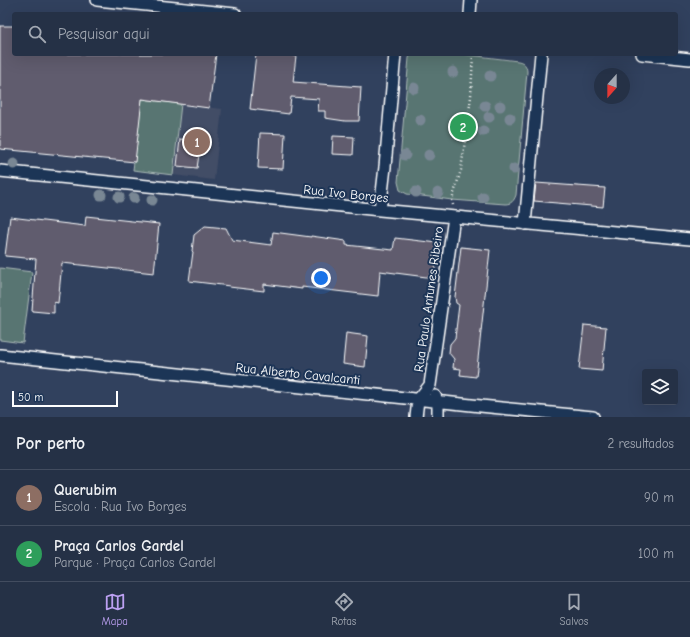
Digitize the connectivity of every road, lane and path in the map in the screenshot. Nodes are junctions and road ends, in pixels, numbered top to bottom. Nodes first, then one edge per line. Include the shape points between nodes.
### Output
1 (97, 0) edge
2 (471, 0) edge
3 (216, 12) edge
4 (470, 12) edge
5 (395, 56) edge
6 (473, 56) edge
7 (541, 56) edge
8 (661, 56) edge
9 (690, 59) edge
10 (0, 171) edge
11 (380, 210) junction
12 (454, 217) junction
13 (525, 224) junction
14 (690, 239) edge
15 (0, 354) edge
16 (430, 385) junction
17 (418, 400) junction
18 (438, 402) junction
19 (416, 417) edge
20 (438, 417) edge
21 (593, 417) edge

1 - 3 street
2 - 4 street
5 - 11 street
6 - 12 path via 471,97 461,170 452,200
7 - 13 street
8 - 9 street
10 - 11 street, Rua Ivo Borges
11 - 12 street, Rua Ivo Borges
12 - 13 street, Rua Ivo Borges
12 - 16 street, Rua Paulo Antunes Ribeiro
13 - 14 street, Rua Ivo Borges
15 - 17 street, Rua Alberto Cavalcanti
16 - 17 street, Rua Paulo Antunes Ribeiro
16 - 18 street, Rua Paulo Antunes Ribeiro
17 - 18 street, Rua Alberto Cavalcanti
17 - 19 street
18 - 20 street, Rua Paulo Antunes Ribeiro
18 - 21 street, Rua Alberto Cavalcanti

